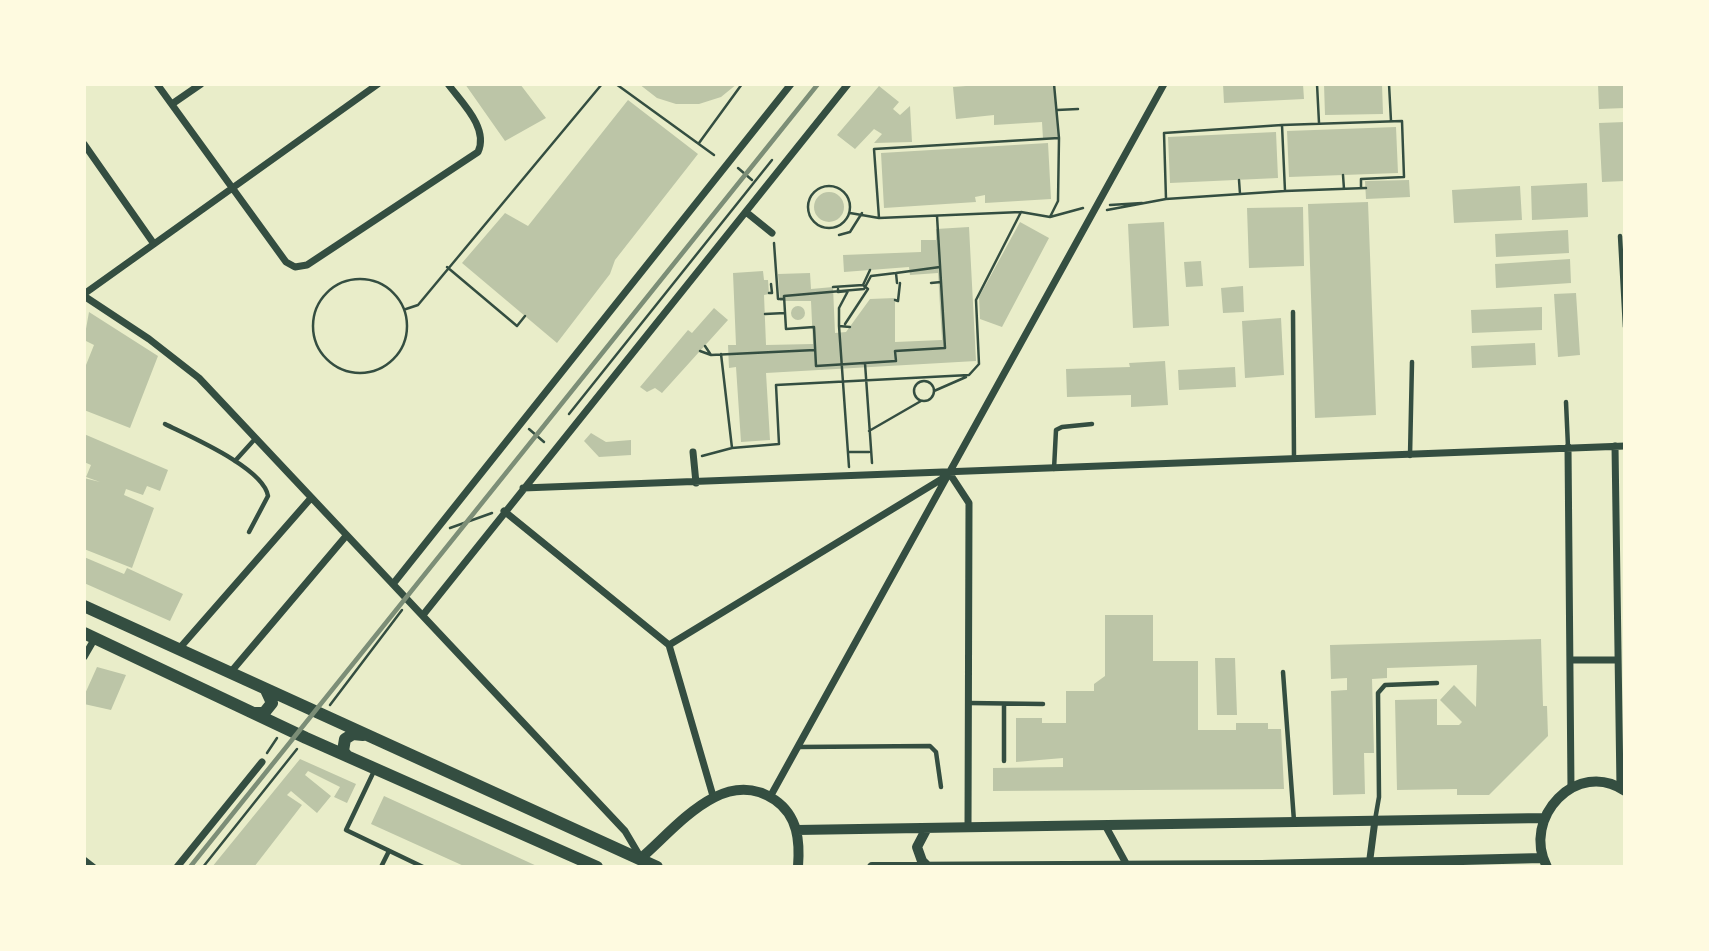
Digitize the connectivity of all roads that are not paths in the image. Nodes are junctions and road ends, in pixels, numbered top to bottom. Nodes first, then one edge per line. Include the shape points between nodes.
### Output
1 (157, 84) edge
2 (201, 84) edge
3 (377, 84) edge
4 (448, 84) edge
5 (791, 84) edge
6 (848, 84) edge
7 (1164, 84) edge
8 (172, 104) junction
9 (84, 144) edge
10 (233, 187) junction
11 (746, 212) junction
12 (772, 233) dead end
13 (1620, 236) dead end
14 (154, 244) junction
15 (84, 295) edge
16 (1293, 312) dead end
17 (1625, 327) edge
18 (1412, 362) dead end
19 (1566, 402) dead end
20 (165, 424) dead end
21 (1092, 424) dead end
22 (254, 440) junction
23 (1615, 446) junction
24 (1625, 446) edge
25 (1569, 447) junction
26 (693, 454) road end
27 (1410, 457) junction
28 (1294, 460) junction
29 (235, 461) junction
30 (1054, 470) junction
31 (950, 474) junction
32 (696, 483) junction
33 (523, 488) junction
34 (311, 498) junction
35 (504, 511) junction
36 (249, 532) dead end
37 (346, 536) junction
38 (393, 584) junction
39 (84, 606) edge
40 (423, 615) junction
41 (90, 636) edge
42 (670, 645) junction
43 (178, 650) junction
44 (84, 657) edge
45 (1570, 660) junction
46 (1618, 660) junction
47 (1283, 672) dead end
48 (229, 673) junction
49 (1437, 683) dead end
50 (266, 690) junction
51 (1622, 693) edge
52 (968, 704) junction
53 (1004, 704) junction
54 (1043, 704) dead end
55 (255, 713) junction
56 (364, 735) junction
57 (798, 747) junction
58 (347, 756) junction
59 (1004, 761) dead end
60 (262, 762) road end
61 (375, 768) junction
62 (940, 787) dead end
63 (1571, 789) junction
64 (1623, 790) edge
65 (713, 796) junction
66 (770, 797) junction
67 (1544, 818) junction
68 (1375, 820) junction
69 (1294, 822) junction
70 (1105, 825) junction
71 (968, 827) junction
72 (927, 828) junction
73 (797, 830) junction
74 (388, 851) junction
75 (642, 858) junction
76 (84, 860) edge
77 (1545, 862) edge
78 (1369, 864) edge
79 (1475, 864) edge
80 (927, 866) edge
81 (1127, 866) edge
82 (1262, 866) edge
83 (93, 867) edge
84 (177, 867) edge
85 (381, 867) edge
86 (423, 867) edge
87 (597, 867) edge
88 (656, 867) edge
89 (798, 867) edge
90 (872, 867) edge

1 - 8 street
2 - 8 street
3 - 10 street
4 - 10 street via 481,131 478,152 307,265 295,267 286,262
5 - 38 street
6 - 11 street
7 - 31 street
8 - 10 street
9 - 14 street
10 - 14 street
11 - 12 street
11 - 33 street
13 - 17 lane
14 - 15 street
15 - 22 street via 183,363
16 - 28 lane
18 - 27 lane
19 - 25 lane
20 - 29 lane
21 - 30 lane via 1056,430
22 - 29 lane
22 - 34 street
23 - 24 street
23 - 25 street
23 - 46 street
25 - 27 street
25 - 45 street
26 - 32 street
27 - 28 street
28 - 30 street
29 - 36 lane via 268,492
30 - 31 street
31 - 32 street
31 - 42 street
31 - 52 street via 969,503
31 - 57 street
32 - 33 street
33 - 35 street
34 - 37 street
34 - 43 street
35 - 40 street
35 - 42 street
37 - 38 street
37 - 48 street
38 - 40 street
39 - 43 main road
40 - 75 street via 625,831
41 - 44 street
41 - 55 main road
42 - 65 street
43 - 48 main road
45 - 46 street
45 - 63 street
46 - 51 street
47 - 69 lane
48 - 50 main road
49 - 68 lane via 1380,689
50 - 55 main road via 272,703 264,713
50 - 56 main road
51 - 64 street
52 - 53 lane
52 - 71 street
53 - 54 lane
53 - 59 lane
55 - 58 main road
56 - 58 main road via 345,739
56 - 75 main road
57 - 62 lane via 930,747 936,752
57 - 66 street
58 - 61 main road
60 - 84 street
61 - 74 lane via 346,830
61 - 87 main road
63 - 64 street via 1604,783
63 - 67 street via 1555,801
65 - 66 street via 741,788 757,789
65 - 75 street
66 - 73 street via 783,806
67 - 68 street
67 - 77 street via 1540,845
68 - 69 street
68 - 78 street
69 - 70 street
70 - 71 street
70 - 81 street
71 - 72 street
72 - 73 street
72 - 80 street via 918,847
73 - 89 street
74 - 85 lane
74 - 86 lane
75 - 88 main road
76 - 83 street
77 - 79 street
78 - 79 street
78 - 82 street
80 - 81 street
80 - 90 street
81 - 82 street

